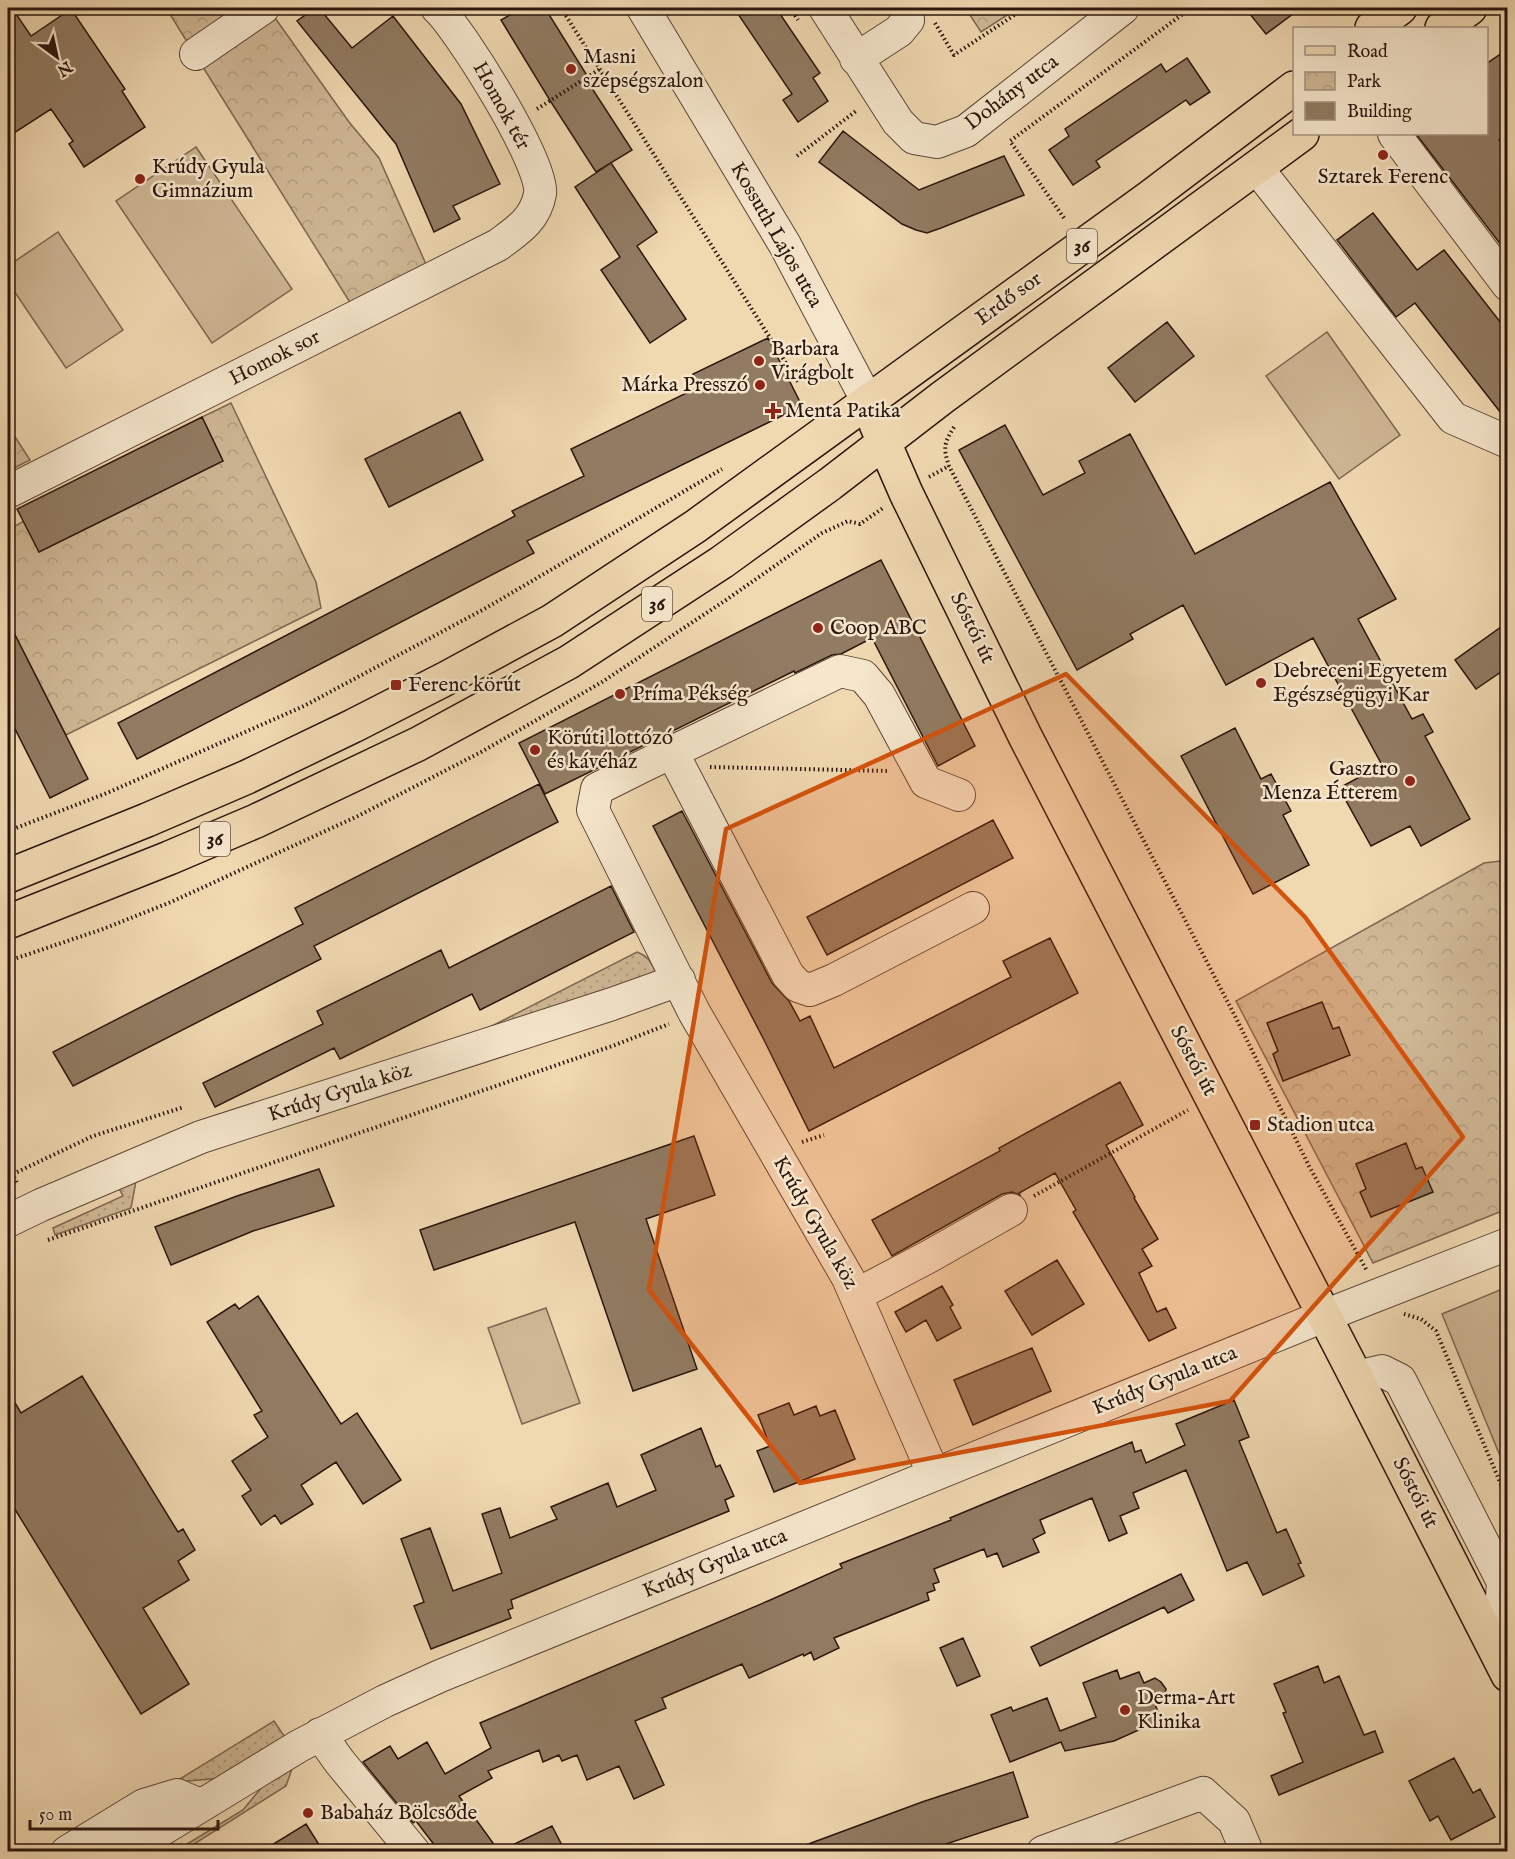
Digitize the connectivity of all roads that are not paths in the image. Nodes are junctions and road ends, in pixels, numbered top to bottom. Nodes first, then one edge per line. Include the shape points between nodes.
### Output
1 (263, 8) edge
2 (437, 8) edge
3 (643, 8) edge
4 (1123, 8) edge
5 (1400, 8) edge
6 (1470, 8) edge
7 (919, 12) edge
8 (814, 17) edge
9 (1373, 27) edge
10 (1443, 27) edge
11 (196, 54) dead end
12 (856, 59) junction
13 (1293, 89) edge
14 (1301, 135) edge
15 (1395, 135) edge
16 (1257, 168) junction
17 (534, 213) joint
18 (1508, 285) edge
19 (868, 402) junction
20 (1508, 442) edge
21 (884, 443) junction
22 (8, 492) edge
23 (676, 759) junction
24 (959, 795) dead end
25 (8, 876) edge
26 (973, 908) dead end
27 (8, 922) edge
28 (679, 980) junction
29 (1021, 1204) road end
30 (8, 1221) edge
31 (1508, 1244) edge
32 (856, 1295) junction
33 (1324, 1316) junction
34 (934, 1475) junction
35 (1508, 1675) edge
36 (320, 1734) junction
37 (200, 1805) junction
38 (67, 1851) edge
39 (125, 1851) edge
40 (414, 1851) edge
41 (1043, 1851) edge
42 (1247, 1851) edge

1 - 11 street
2 - 17 street, Homok tér via 470,50 514,124 541,191
3 - 19 street, Kossuth Lajos utca via 785,245
4 - 12 street, Dohány utca via 966,131 937,142 914,138 898,122
5 - 9 main road
6 - 10 main road
7 - 12 street
8 - 12 street, Dohány utca
13 - 19 main road, Erdő sor / 36
14 - 16 main road, Erdő sor / 36
15 - 18 street
16 - 20 street via 1299,236 1453,418
16 - 21 main road, Erdő sor / 36
17 - 22 street, Homok sor via 498,245
19 - 21 main road, Kossuth Lajos utca
19 - 25 main road, 36 via 696,526 552,621 247,777
21 - 27 main road, 36 via 722,561 569,662 418,744 256,821
21 - 33 main road, Sóstói út via 1025,736
23 - 24 street, Krúdy Gyula köz via 840,671 863,676 879,695 926,782
23 - 26 street via 782,965 798,986 810,990 834,980
23 - 28 street, Krúdy Gyula köz via 597,789 593,810
28 - 30 street, Krúdy Gyula köz via 201,1137
28 - 32 street, Krúdy Gyula köz
29 - 32 street
31 - 33 street
32 - 34 street, Krúdy Gyula köz
33 - 34 street, Krúdy Gyula utca
33 - 35 main road, Sóstói út
34 - 36 street, Krúdy Gyula utca via 440,1676
36 - 37 street, Krúdy Gyula utca
36 - 40 street
37 - 38 street via 177,1795 144,1805
37 - 39 street, Krúdy Gyula utca
41 - 42 street via 1203,1793 1234,1821

